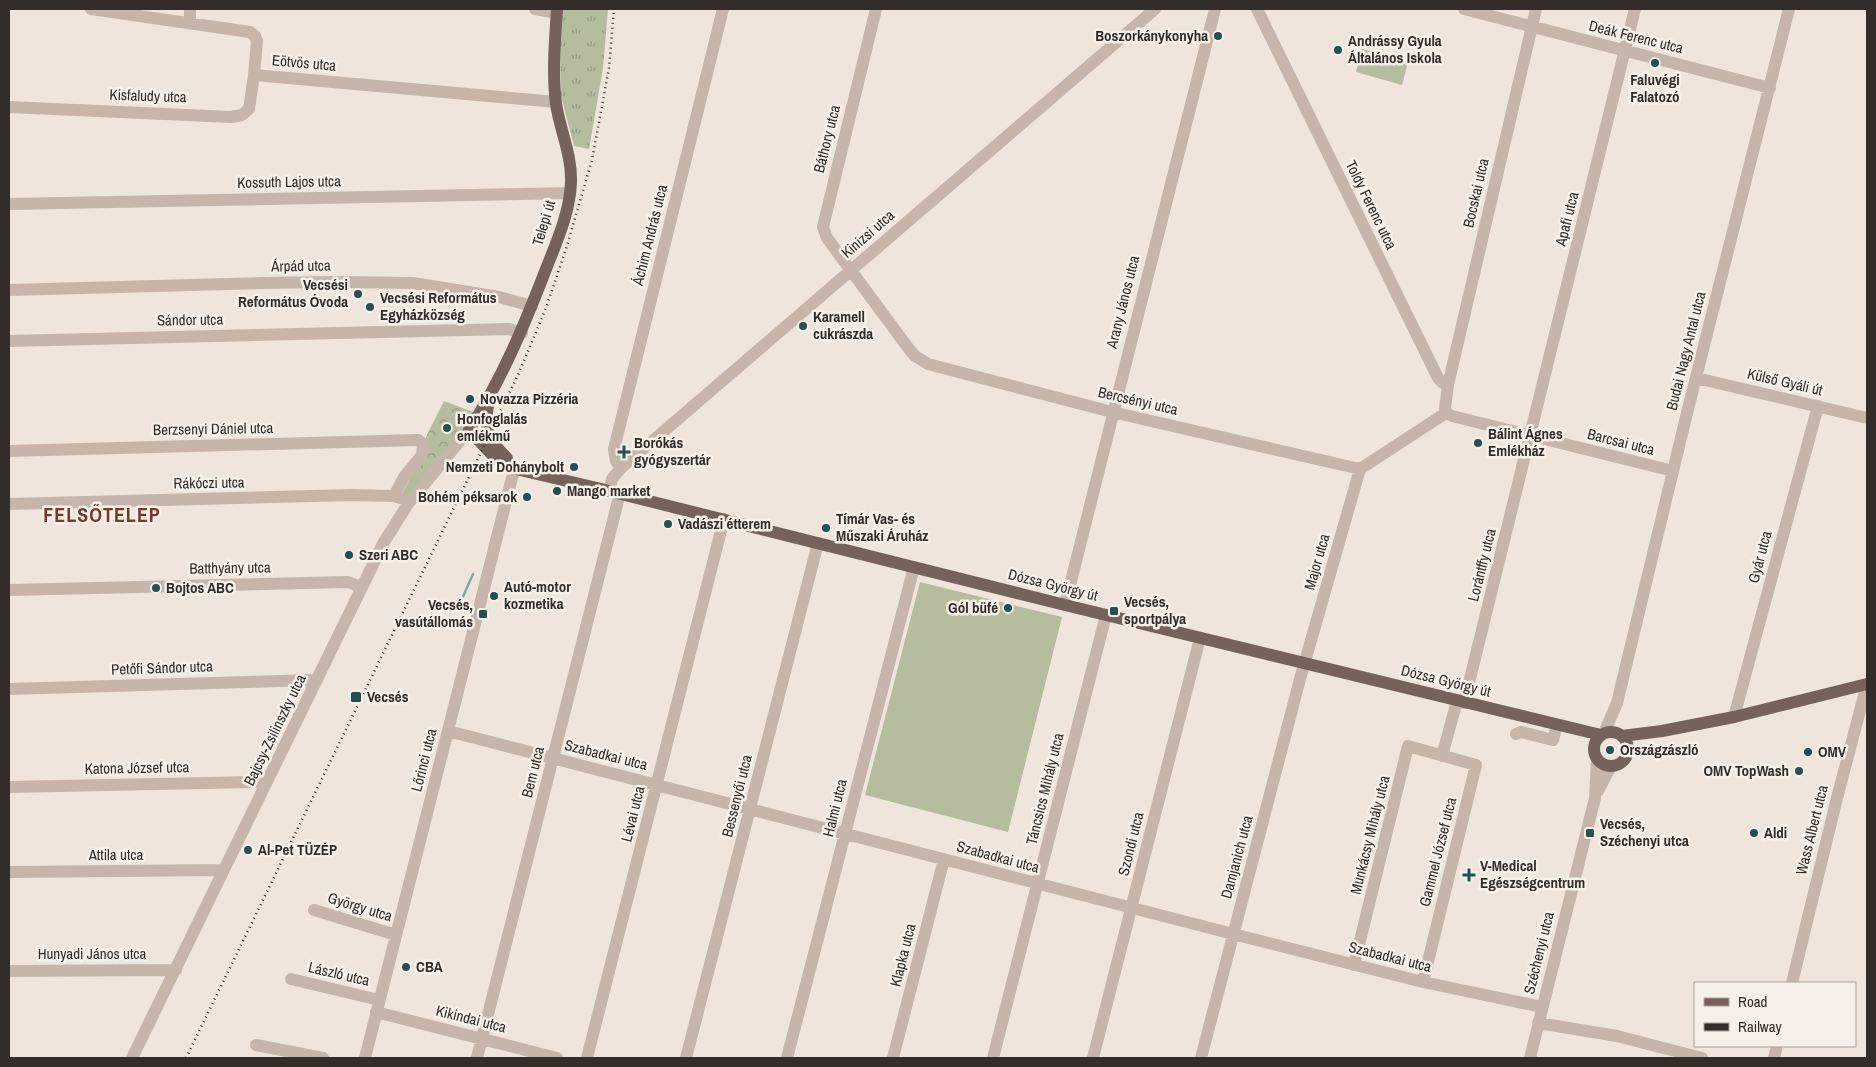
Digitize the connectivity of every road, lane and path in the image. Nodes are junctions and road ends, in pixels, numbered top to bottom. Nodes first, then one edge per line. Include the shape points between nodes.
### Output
1 (91, 9) edge
2 (190, 9) edge
3 (535, 9) edge
4 (723, 9) edge
5 (876, 9) edge
6 (1156, 9) edge
7 (1214, 9) edge
8 (1257, 9) edge
9 (1464, 9) edge
10 (1536, 9) edge
11 (1635, 9) edge
12 (1789, 9) edge
13 (557, 11) edge
14 (174, 15) edge
15 (190, 23) junction
16 (1532, 26) junction
17 (1625, 51) junction
18 (254, 75) junction
19 (1770, 88) junction
20 (556, 102) junction
21 (9, 107) edge
22 (570, 193) junction
23 (9, 204) edge
24 (851, 270) junction
25 (9, 290) edge
26 (532, 306) junction
27 (522, 333) junction
28 (9, 341) edge
29 (1696, 378) junction
30 (1448, 385) junction
31 (489, 400) junction
32 (1818, 406) junction
33 (1112, 412) junction
34 (1446, 413) junction
35 (1867, 418) edge
36 (470, 430) junction
37 (487, 432) junction
38 (1531, 436) junction
39 (9, 450) edge
40 (621, 468) junction
41 (1360, 469) junction
42 (514, 470) junction
43 (1673, 471) junction
44 (542, 474) junction
45 (614, 492) junction
46 (394, 496) junction
47 (9, 504) edge
48 (408, 504) junction
49 (724, 519) junction
50 (818, 542) junction
51 (914, 567) junction
52 (361, 588) junction
53 (9, 590) edge
54 (1065, 605) junction
55 (1106, 615) junction
56 (1200, 638) junction
57 (1305, 664) junction
58 (317, 680) junction
59 (1867, 684) edge
60 (9, 689) edge
61 (1460, 702) junction
62 (1617, 703) junction
63 (1734, 717) junction
64 (1561, 726) junction
65 (448, 731) junction
66 (1662, 731) junction
67 (1516, 734) dead end
68 (1603, 734) junction
69 (1621, 735) junction
70 (1629, 749) junction
71 (1596, 754) junction
72 (1442, 756) junction
73 (553, 758) junction
74 (1611, 766) junction
75 (266, 784) junction
76 (657, 785) junction
77 (9, 787) edge
78 (1595, 798) junction
79 (750, 809) junction
80 (845, 834) junction
81 (944, 859) junction
82 (224, 870) junction
83 (9, 872) edge
84 (1038, 884) junction
85 (1131, 908) junction
86 (314, 910) dead end
87 (1233, 934) junction
88 (396, 935) junction
89 (1354, 965) junction
90 (176, 970) junction
91 (9, 971) edge
92 (291, 979) dead end
93 (1424, 982) junction
94 (1792, 982) edge
95 (378, 1006) junction
96 (1542, 1007) junction
97 (1538, 1023) junction
98 (482, 1039) junction
99 (256, 1045) dead end
100 (132, 1058) edge
101 (323, 1058) edge
102 (365, 1058) edge
103 (477, 1058) edge
104 (557, 1058) edge
105 (587, 1058) edge
106 (686, 1058) edge
107 (787, 1058) edge
108 (893, 1058) edge
109 (993, 1058) edge
110 (1093, 1058) edge
111 (1201, 1058) edge
112 (1530, 1058) edge
113 (1702, 1058) edge

1 - 14 street, Eötvös utca
2 - 15 street
3 - 13 street
4 - 40 street, Áchim András utca via 614,449
5 - 24 street, Báthory utca via 824,221 824,233
6 - 24 street, Kinizsi utca
7 - 33 street, Arany János utca
8 - 30 street, Toldy Ferenc utca via 1438,378
9 - 16 street, Deák Ferenc utca
10 - 16 street, Bocskai utca
11 - 17 street, Apafi utca
12 - 19 street, Budai Nagy Antal utca
13 - 20 main road, Telepi út
14 - 15 street, Eötvös utca
15 - 18 street, Eötvös utca via 250,32 255,36
16 - 17 street, Deák Ferenc utca
16 - 30 street, Bocskai utca
17 - 19 street, Deák Ferenc utca
17 - 38 street, Apafi utca
18 - 20 street, Eötvös utca
18 - 21 street, Kisfaludy utca via 249,109 242,115 231,117
19 - 29 street, Budai Nagy Antal utca
20 - 22 main road, Telepi út via 569,156
22 - 23 street, Kossuth Lajos utca
22 - 26 main road, Telepi út via 556,244
24 - 33 street, Bercsényi utca via 909,349 928,364
24 - 40 street, Kinizsi utca
25 - 26 street, Árpád utca via 279,282 414,283 499,297
26 - 27 main road, Telepi út
27 - 28 street, Sándor utca via 499,329
27 - 31 main road, Telepi út
29 - 32 street, Külső Gyáli út
29 - 43 street, Budai Nagy Antal utca
30 - 34 street
31 - 36 main road, Telepi út
31 - 37 main road
32 - 35 street, Külső Gyáli út
32 - 63 street, Gyár utca
33 - 41 street, Bercsényi utca
33 - 54 street, Arany János utca
34 - 38 street, Barcsai utca
34 - 41 street
36 - 37 main road
36 - 42 main road, Dózsa György út via 496,459
36 - 48 street, Bajcsy-Zsilinszky utca
37 - 44 main road, Dózsa György út via 509,460
38 - 43 street, Barcsai utca
38 - 61 street, Lorántffy utca
39 - 46 street, Berzsenyi Dániel utca via 418,440 423,444 422,454
40 - 45 street, Kinizsi utca via 612,479
41 - 57 street, Major utca
42 - 44 main road, Dózsa György út
42 - 65 street, Lőrinci utca
43 - 62 street, Budai Nagy Antal utca
44 - 45 main road, Dózsa György út
45 - 49 main road, Dózsa György út
45 - 73 street, Bem utca
46 - 47 street, Rákóczi utca
46 - 48 street, Rákóczi utca
48 - 52 street, Bajcsy-Zsilinszky utca via 390,530
49 - 50 main road, Dózsa György út
49 - 76 street, Lévai utca
50 - 51 main road, Dózsa György út
50 - 79 street, Bessenyői utca
51 - 54 main road, Dózsa György út
51 - 80 street, Halmi utca
52 - 53 street, Batthyány utca via 348,582
52 - 58 street, Bajcsy-Zsilinszky utca
54 - 55 main road, Dózsa György út
55 - 56 main road, Dózsa György út
55 - 84 street, Táncsics Mihály utca
56 - 57 main road, Dózsa György út
56 - 85 street, Szondi utca
57 - 61 main road, Dózsa György út
57 - 87 street, Damjanich utca
58 - 60 street, Petőfi Sándor utca
58 - 75 street, Bajcsy-Zsilinszky utca
59 - 63 main road
59 - 94 street, Wass Albert utca
61 - 64 main road, Dózsa György út
61 - 72 street, Lorántffy utca
62 - 68 street, Budai Nagy Antal utca
62 - 69 street, Budai Nagy Antal utca via 1617,724
63 - 66 main road
64 - 67 street via 1553,740 1521,732
64 - 68 main road, Dózsa György út
64 - 71 main road, Dózsa György út
65 - 73 street, Szabadkai utca
65 - 88 street, Lőrinci utca
66 - 69 main road
66 - 70 main road
68 - 69 main road
68 - 71 main road via 1596,742
69 - 70 main road
70 - 74 main road via 1621,763
71 - 74 main road
71 - 78 street, Széchenyi utca
72 - 89 street, Munkácsy Mihály utca via 1408,746
72 - 93 street, Gammel József utca via 1476,765
73 - 76 street, Szabadkai utca
73 - 98 street, Bem utca
74 - 78 street, Széchenyi utca
75 - 77 street, Katona József utca
75 - 82 street, Bajcsy-Zsilinszky utca
76 - 79 street, Szabadkai utca
76 - 105 street, Lévai utca
78 - 96 street, Széchenyi utca
79 - 80 street, Szabadkai utca
79 - 106 street, Bessenyői utca
80 - 81 street, Szabadkai utca
80 - 107 street, Halmi utca
81 - 84 street, Szabadkai utca
81 - 108 street, Klapka utca
82 - 83 street, Attila utca
82 - 90 street, Bajcsy-Zsilinszky utca
84 - 85 street, Szabadkai utca
84 - 109 street, Táncsics Mihály utca
85 - 87 street, Szabadkai utca
85 - 110 street, Szondi utca
86 - 88 street, György utca
87 - 89 street, Szabadkai utca
87 - 111 street, Damjanich utca
88 - 95 street, Lőrinci utca
89 - 93 street, Szabadkai utca
90 - 91 street, Hunyadi János utca
90 - 100 street, Bajcsy-Zsilinszky utca
92 - 95 street, László utca
93 - 96 street, Szabadkai utca
95 - 98 street, Kikindai utca
95 - 102 street, Lőrinci utca
96 - 97 street, Széchenyi utca
97 - 112 street, Széchenyi utca
97 - 113 street via 1617,1036
98 - 103 street, Bem utca
98 - 104 street, Kikindai utca
99 - 101 street

